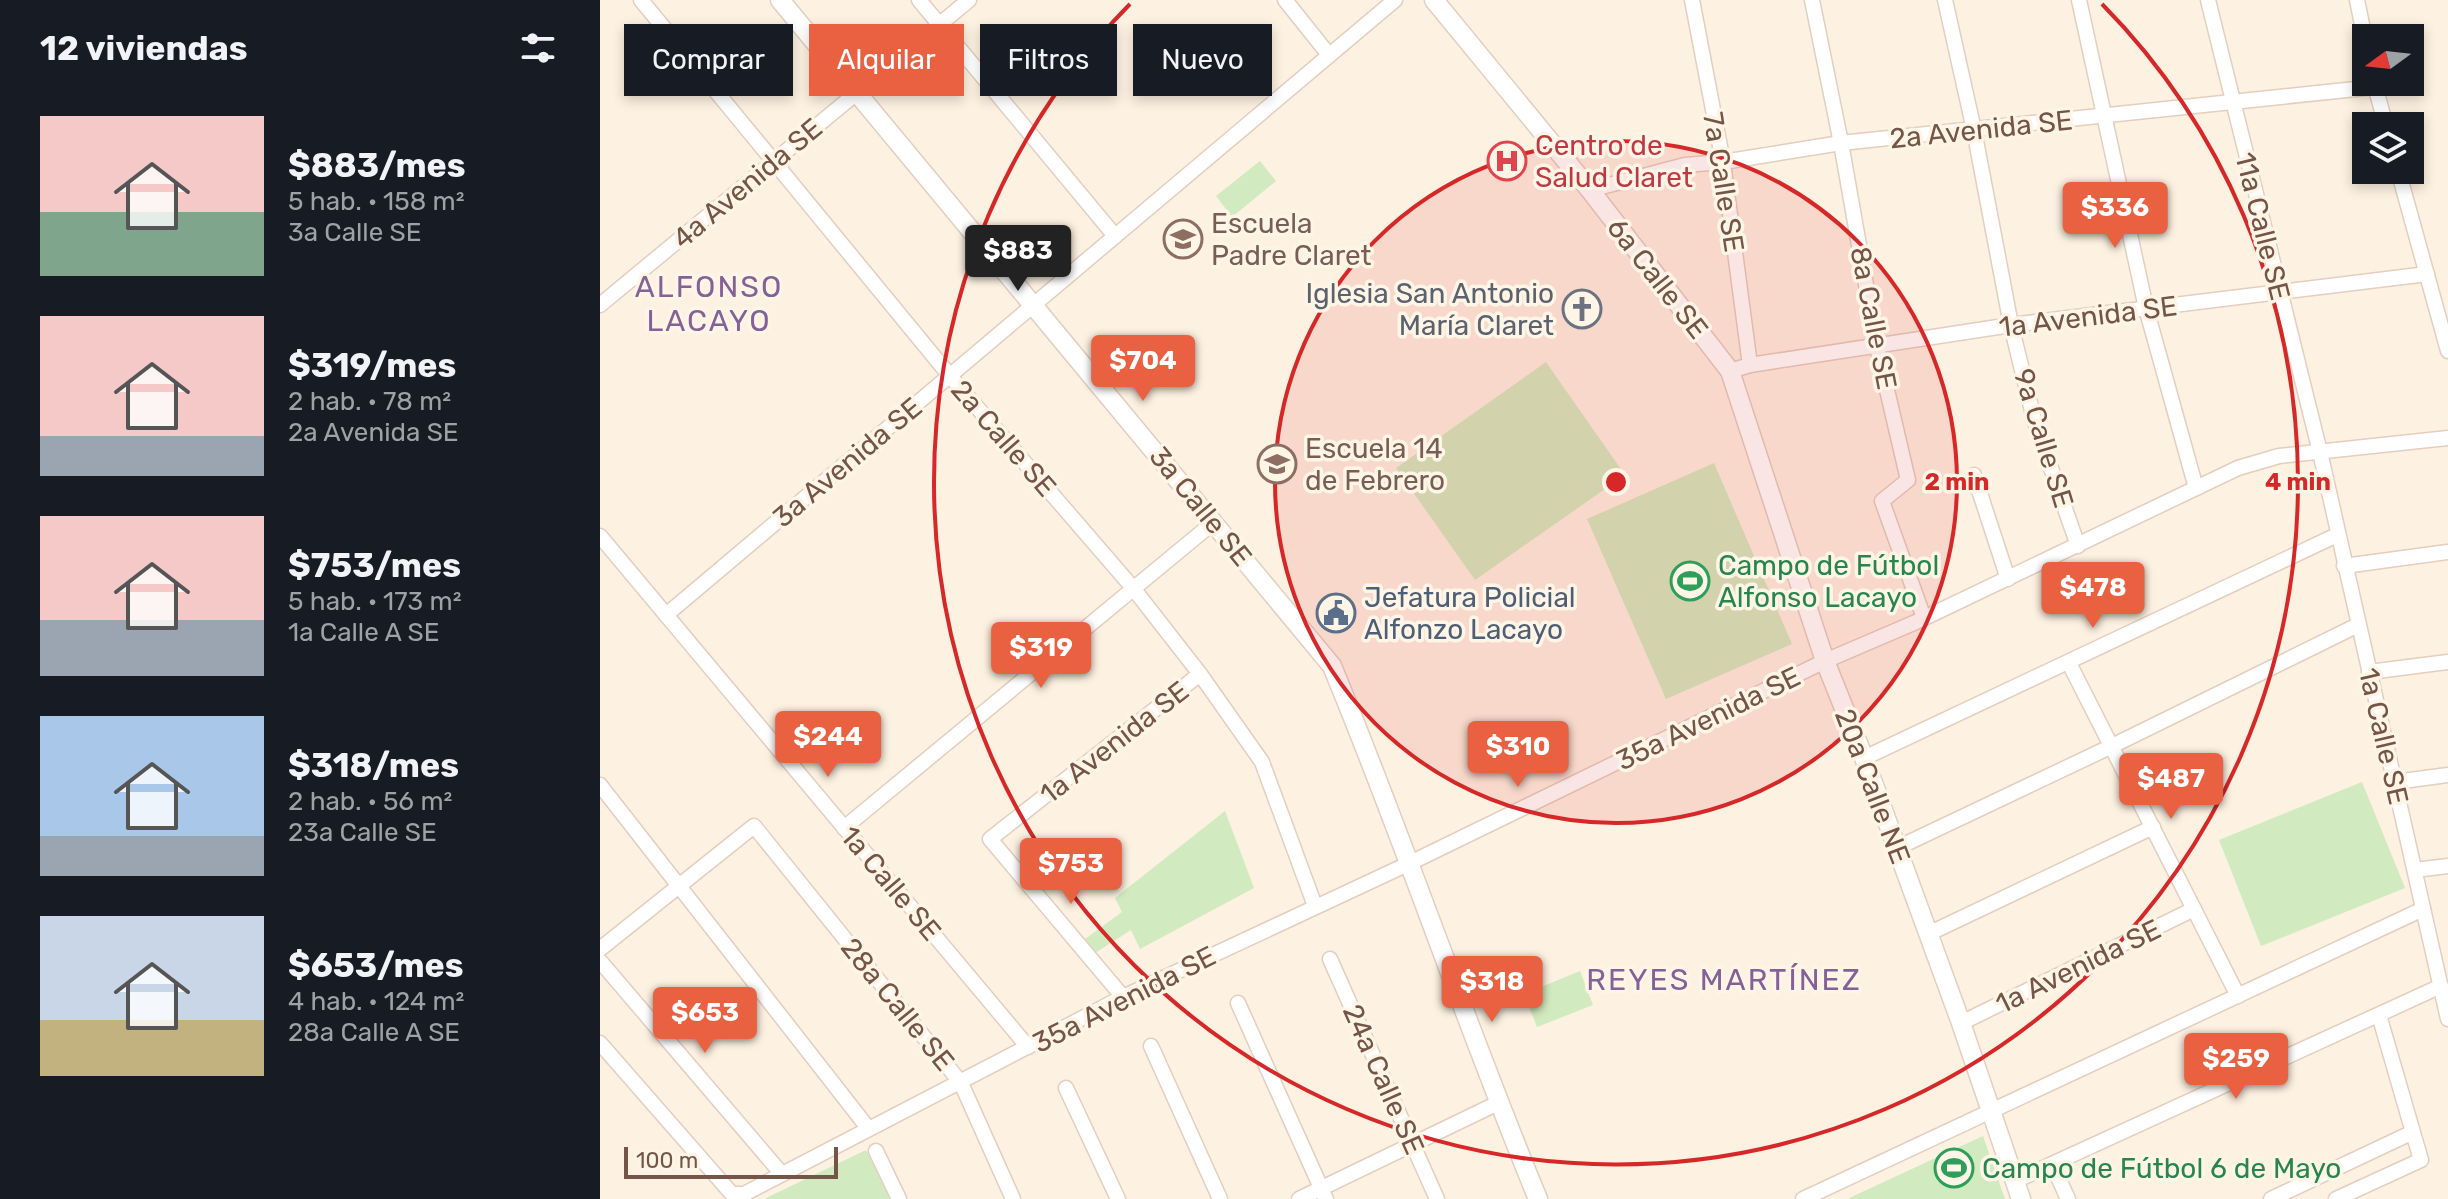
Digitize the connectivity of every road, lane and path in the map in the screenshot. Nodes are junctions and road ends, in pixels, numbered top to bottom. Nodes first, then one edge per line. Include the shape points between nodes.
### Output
1 (641, 0) edge
2 (780, 0) edge
3 (919, 0) edge
4 (969, 0) edge
5 (1285, 0) edge
6 (1395, 0) edge
7 (1434, 0) edge
8 (1692, 0) edge
9 (1812, 0) edge
10 (1945, 0) edge
11 (2079, 0) edge
12 (2208, 0) edge
13 (2357, 0) edge
14 (939, 24) joint
15 (2362, 24) edge
16 (809, 35) edge
17 (964, 54) edge
18 (1329, 55) junction
19 (2352, 87) edge
20 (852, 96) edge
21 (859, 96) edge
22 (2232, 101) junction
23 (2105, 115) junction
24 (1974, 130) junction
25 (1841, 143) junction
26 (773, 162) junction
27 (1723, 162) junction
28 (2402, 184) edge
29 (1590, 190) junction
30 (1115, 236) junction
31 (2427, 274) junction
32 (2280, 292) junction
33 (1034, 304) junction
34 (600, 305) edge
35 (2146, 308) junction
36 (2011, 325) junction
37 (1877, 347) junction
38 (2448, 351) edge
39 (1750, 365) junction
40 (1730, 371) junction
41 (950, 376) junction
42 (2448, 438) edge
43 (2320, 452) junction
44 (1974, 475) dead end
45 (2196, 488) junction
46 (1214, 522) junction
47 (2337, 535) junction
48 (600, 536) edge
49 (2078, 546) junction
50 (2448, 552) edge
51 (2344, 566) junction
52 (2008, 579) junction
53 (1133, 588) junction
54 (666, 615) junction
55 (1924, 618) junction
56 (2358, 625) junction
57 (1825, 661) junction
58 (2448, 662) edge
59 (2069, 663) junction
60 (2369, 672) junction
61 (1200, 674) junction
62 (2112, 746) junction
63 (1864, 758) junction
64 (2448, 775) edge
65 (2395, 782) junction
66 (600, 785) edge
67 (2153, 827) junction
68 (844, 828) junction
69 (1897, 848) junction
70 (1410, 863) junction
71 (2448, 866) edge
72 (2415, 870) junction
73 (679, 886) junction
74 (1315, 906) junction
75 (2194, 909) junction
76 (2423, 909) junction
77 (1928, 934) junction
78 (600, 949) edge
79 (1330, 959) dead end
80 (600, 961) edge
81 (2442, 968) edge
82 (2441, 986) junction
83 (2238, 996) junction
84 (1123, 997) junction
85 (1238, 1003) dead end
86 (2379, 1015) junction
87 (2448, 1019) edge
88 (1961, 1023) junction
89 (600, 1043) edge
90 (1151, 1046) dead end
91 (1028, 1047) junction
92 (961, 1083) junction
93 (1066, 1088) dead end
94 (1498, 1103) junction
95 (1993, 1111) junction
96 (868, 1128) junction
97 (2411, 1133) junction
98 (1413, 1144) junction
99 (876, 1151) dead end
100 (2052, 1164) junction
101 (781, 1173) junction
102 (2018, 1190) edge
103 (1323, 1194) edge
104 (899, 1199) edge
105 (1013, 1199) edge
106 (1118, 1199) edge
107 (1220, 1199) edge
108 (1299, 1199) edge
109 (1437, 1199) edge
110 (1538, 1199) edge
111 (1803, 1199) edge
112 (2068, 1199) edge
113 (2271, 1199) edge
114 (2336, 1199) edge

1 - 26 street, 2a Calle SE
2 - 16 street, 3a Calle SE
3 - 14 street
4 - 14 street, 4a Avenida SE
5 - 18 street
6 - 18 street, 3a Avenida SE
7 - 29 street, 6a Calle SE
8 - 27 street, 7a Calle SE
9 - 25 street, 8a Calle SE
10 - 24 street, 9a Calle SE
11 - 23 street
12 - 22 street, 11a Calle SE
13 - 15 street
17 - 30 street
18 - 30 street, 3a Avenida SE
19 - 22 street, 2a Avenida SE
20 - 26 street, 4a Avenida SE
21 - 33 street, 3a Calle SE
22 - 23 street, 2a Avenida SE
22 - 32 street, 11a Calle SE
23 - 24 street, 2a Avenida SE
23 - 35 street
24 - 25 street, 2a Avenida SE
24 - 36 street, 9a Calle SE
25 - 27 street, 2a Avenida SE
25 - 37 street, 8a Calle SE
26 - 34 street, 4a Avenida SE
26 - 41 street, 2a Calle SE
27 - 29 street, 2a Avenida SE via 1685,165
27 - 39 street, 7a Calle SE
28 - 31 street
29 - 40 street, 6a Calle SE
30 - 33 street, 3a Avenida SE
31 - 32 street, 1a Avenida SE
31 - 38 street
32 - 35 street, 1a Avenida SE
32 - 43 street, 11a Calle SE
33 - 41 street, 3a Avenida SE
33 - 46 street, 3a Calle SE
35 - 36 street, 1a Avenida SE
35 - 45 street
36 - 37 street, 1a Avenida SE
36 - 49 street, 9a Calle SE via 2034,419
37 - 39 street, 1a Avenida SE
37 - 55 street, 8a Calle SE via 1908,480 1882,501
39 - 40 street, 1a Avenida SE
40 - 57 street, 20a Calle NE
41 - 53 street, 2a Calle SE
41 - 54 street, 3a Avenida SE
42 - 43 street, 35a Avenida SE
43 - 45 street, 35a Avenida SE via 2279,456
43 - 47 street, 1a Calle SE
44 - 52 street
45 - 49 street, 35a Avenida SE
46 - 53 street
46 - 70 street, 3a Calle SE via 1332,666
47 - 51 street, 1a Calle SE
47 - 59 street
48 - 54 street, 1a Calle SE
49 - 52 street, 35a Avenida SE
50 - 51 street
51 - 56 street, 1a Calle SE
52 - 55 street, 35a Avenida SE
53 - 61 street, 2a Calle SE
53 - 68 street
54 - 68 street, 1a Calle SE
55 - 57 street, 35a Avenida SE
56 - 60 street, 1a Calle SE
56 - 62 street
57 - 63 street, 20a Calle NE
57 - 70 street, 35a Avenida SE
58 - 60 street
59 - 62 street
59 - 63 street
60 - 65 street, 1a Calle SE
61 - 74 street, 2a Calle SE via 1262,762
61 - 84 street, 1a Avenida SE via 990,839
62 - 67 street
62 - 69 street
63 - 69 street, 20a Calle NE
64 - 65 street
65 - 72 street, 1a Calle SE
66 - 73 street
67 - 75 street
67 - 77 street
68 - 91 street, 1a Calle SE
69 - 77 street, 20a Calle NE
70 - 74 street, 35a Avenida SE
70 - 94 street, 3a Calle SE
71 - 72 street
72 - 76 street, 1a Calle SE
73 - 78 street
73 - 92 street, 28a Calle SE via 754,826
73 - 96 street
74 - 84 street, 35a Avenida SE
75 - 83 street
75 - 88 street, 1a Avenida SE
76 - 81 street, 1a Calle SE
76 - 83 street
77 - 88 street, 20a Calle NE
79 - 98 street, 24a Calle SE
80 - 101 street
81 - 82 street, 1a Calle SE
82 - 86 street
82 - 87 street, 1a Calle SE
83 - 95 street
84 - 91 street, 35a Avenida SE
85 - 103 street
86 - 97 street
86 - 100 street
88 - 95 street, 20a Calle NE
89 - 101 street, 35a Avenida SE via 732,1194 744,1194
90 - 107 street
91 - 92 street, 35a Avenida SE
92 - 96 street, 35a Avenida SE
92 - 105 street, 28a Calle SE
93 - 106 street
94 - 98 street
94 - 110 street, 3a Calle SE
95 - 102 street, 20a Calle NE
95 - 111 street
96 - 101 street, 35a Avenida SE
97 - 113 street
97 - 114 street via 2421,1160
98 - 103 street
98 - 109 street, 24a Calle SE
99 - 104 street
100 - 102 street
100 - 112 street
103 - 108 street

